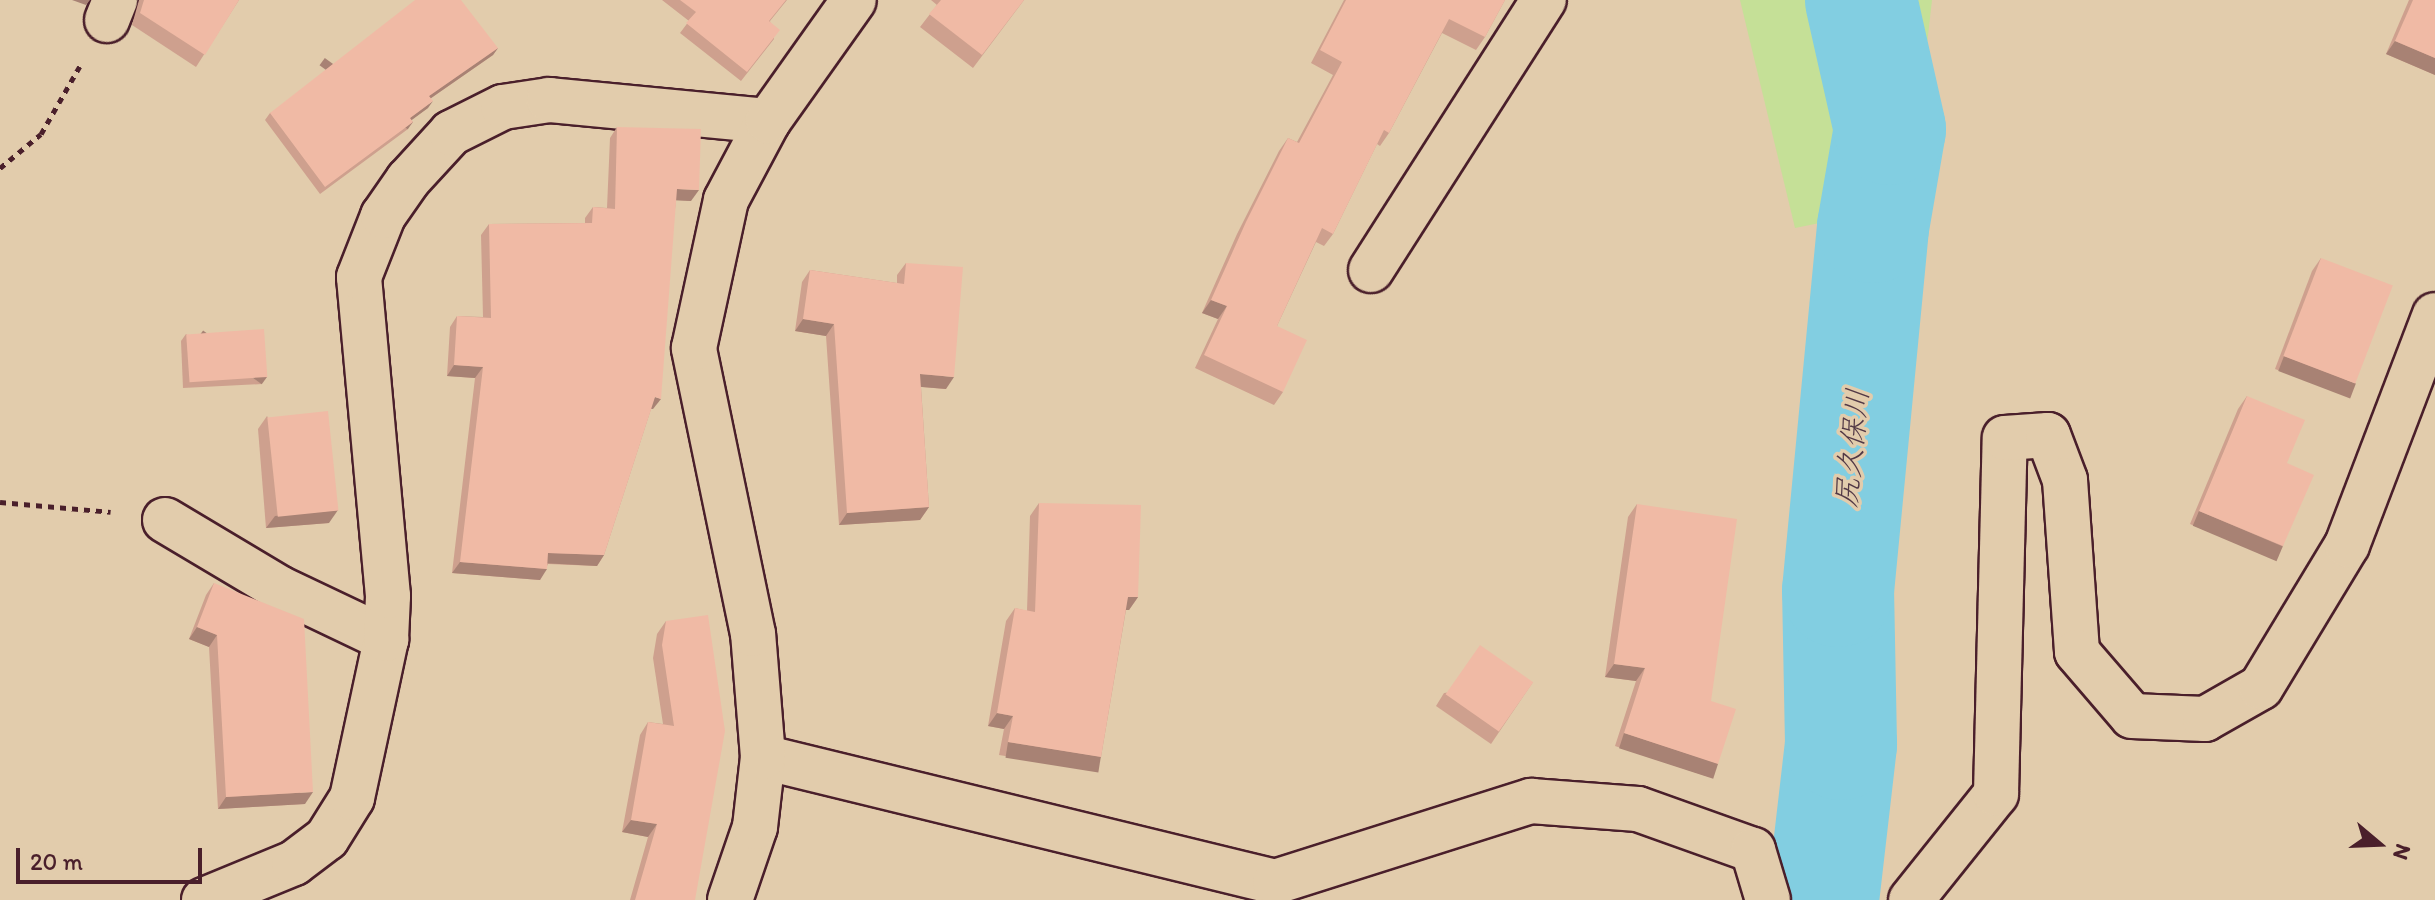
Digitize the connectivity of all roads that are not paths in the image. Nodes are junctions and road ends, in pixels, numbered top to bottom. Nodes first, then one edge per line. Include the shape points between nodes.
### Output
1 (854, 0) edge
2 (1544, 0) edge
3 (768, 121) junction
4 (1371, 270) dead end
5 (2435, 315) edge
6 (165, 520) road end
7 (386, 639) junction
8 (763, 757) junction
9 (1768, 898) edge
10 (204, 900) edge
11 (730, 900) edge
12 (1911, 900) edge

1 - 3 street
2 - 4 street
3 - 7 street via 549,100 503,107 451,133 408,180 383,216 359,277 388,596
3 - 8 street via 726,200 694,348 753,634
5 - 12 street via 2347,545 2261,687 2205,719 2132,716 2077,652 2065,480 2048,435 2005,438 1996,794
6 - 7 street via 279,588
7 - 10 street via 352,798 327,838 294,863
8 - 9 street via 1275,882 1531,801 1638,809 1753,850
8 - 11 street via 755,827

